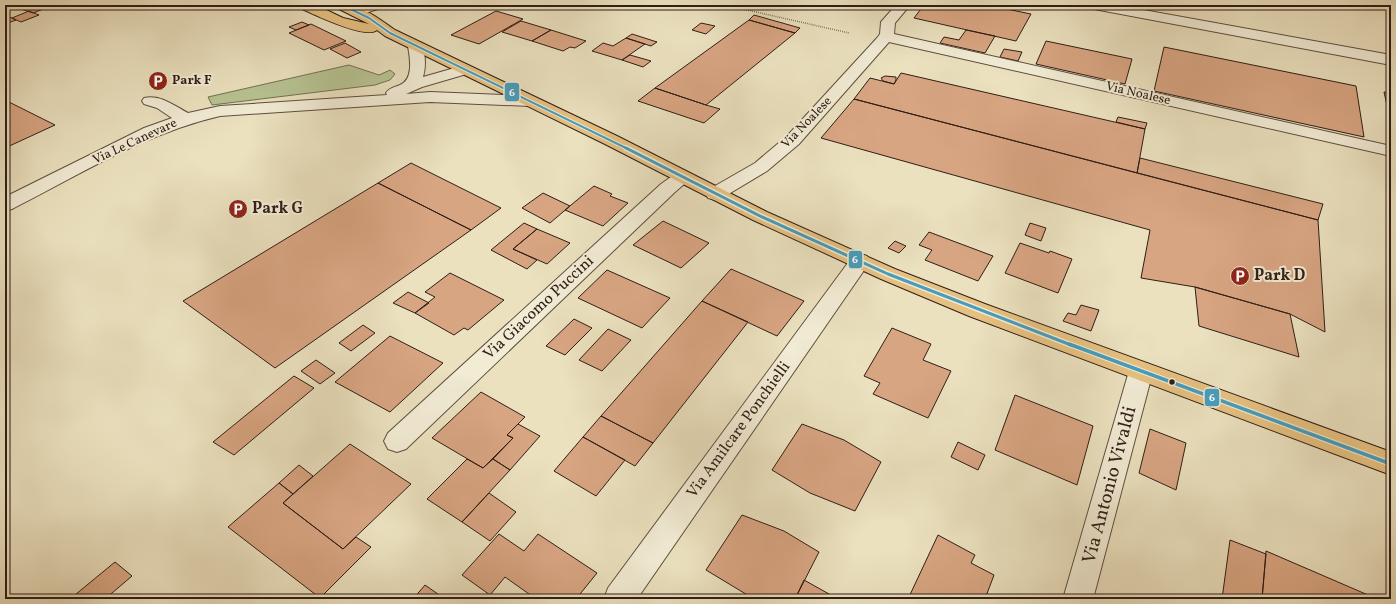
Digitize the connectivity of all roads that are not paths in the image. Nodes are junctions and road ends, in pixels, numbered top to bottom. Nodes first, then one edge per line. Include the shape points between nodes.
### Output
1 (9, 5) edge
2 (305, 5) edge
3 (342, 5) edge
4 (374, 5) edge
5 (903, 5) edge
6 (1094, 5) edge
7 (5, 6) edge
8 (356, 12) junction
9 (390, 33) junction
10 (886, 37) junction
11 (415, 46) junction
12 (1391, 60) edge
13 (465, 70) junction
14 (409, 92) junction
15 (530, 102) junction
16 (1391, 151) edge
17 (682, 178) junction
18 (714, 194) junction
19 (5, 205) edge
20 (860, 261) junction
21 (1141, 371) junction
22 (397, 441) dead end
23 (1391, 464) edge
24 (619, 599) edge
25 (1078, 599) edge

1 - 7 street
2 - 9 main road via 338,21
3 - 8 main road
4 - 8 street
5 - 10 street, Via Noalese via 888,22
6 - 12 street
8 - 9 main road
9 - 11 main road
10 - 16 street, Via Noalese
10 - 18 street, Via Noalese via 793,140 761,167
11 - 13 main road
11 - 14 street via 419,68
13 - 14 street, Via Le Canevare via 445,88
13 - 15 main road
14 - 15 street, Via Le Canevare
14 - 19 street, Via Le Canevare via 369,100 220,111 179,122 150,132
15 - 17 main road via 611,140
17 - 18 main road
17 - 22 street, Via Giacomo Puccini
18 - 20 main road
20 - 21 main road via 978,310
20 - 24 street, Via Amilcare Ponchielli
21 - 23 main road
21 - 25 street, Via Antonio Vivaldi

